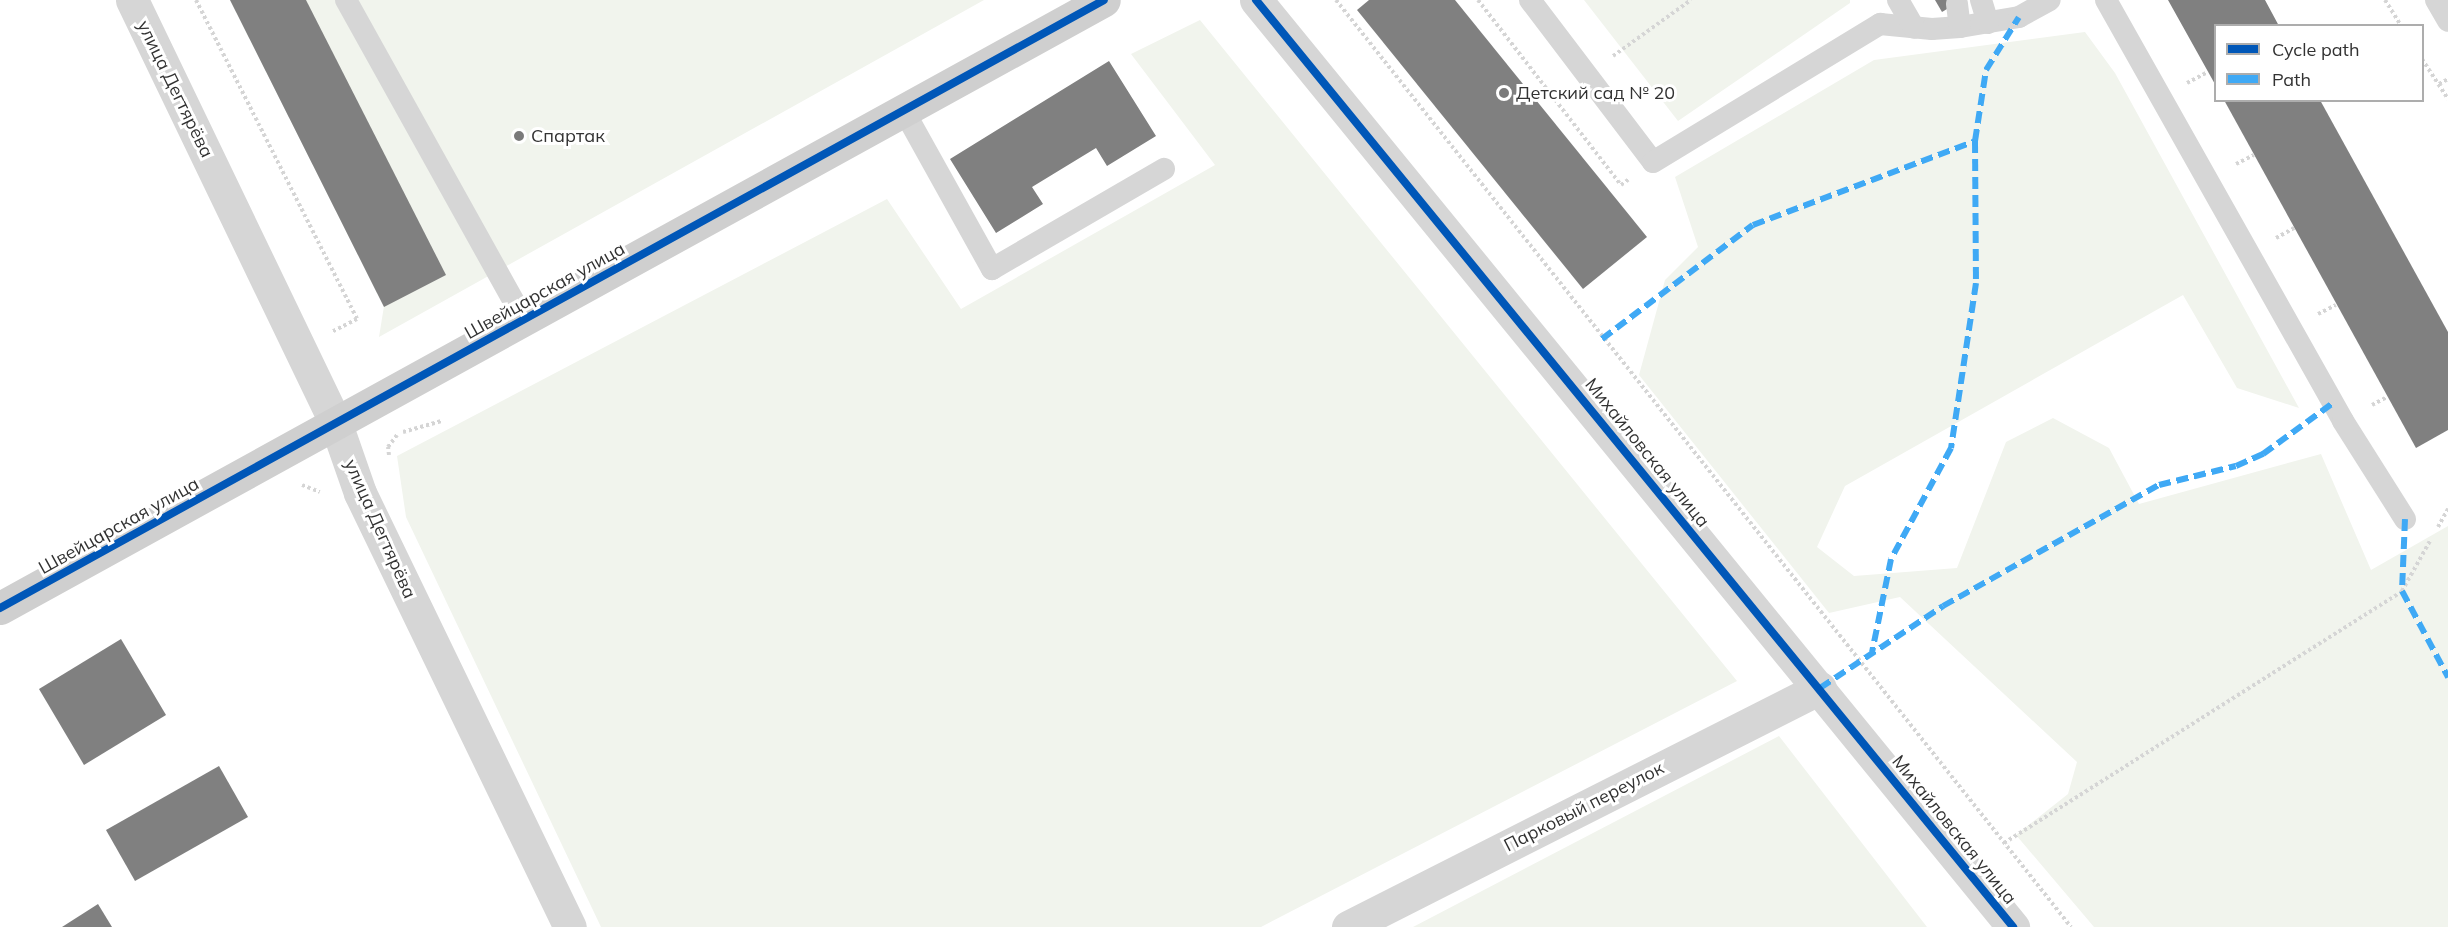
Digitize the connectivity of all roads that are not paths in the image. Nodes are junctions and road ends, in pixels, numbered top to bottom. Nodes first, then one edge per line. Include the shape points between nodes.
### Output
1 (132, 0) edge
2 (346, 0) edge
3 (1104, 0) edge
4 (1256, 0) edge
5 (1530, 0) edge
6 (1898, 0) edge
7 (1981, 0) edge
8 (2050, 0) edge
9 (2106, 0) edge
10 (2436, 0) edge
11 (1957, 4) dead end
12 (2015, 8) edge
13 (2448, 21) edge
14 (1988, 23) junction
15 (1914, 27) junction
16 (1960, 27) junction
17 (904, 111) junction
18 (1164, 169) dead end
19 (524, 320) junction
20 (336, 424) junction
21 (2405, 519) dead end
22 (0, 608) edge
23 (1820, 688) junction
24 (570, 927) edge
25 (1348, 927) edge
26 (2013, 927) edge

1 - 20 street, улица Дегтярёва
2 - 19 lane
3 - 17 street, Швейцарская улица
4 - 23 street, Михайловская улица
5 - 15 lane via 1653,162 1880,24
6 - 15 lane
7 - 14 lane
8 - 12 lane
9 - 21 lane via 2343,421
10 - 13 lane
11 - 16 lane
12 - 14 lane
14 - 16 lane
15 - 16 lane
17 - 18 lane via 992,269
17 - 19 street, Швейцарская улица
19 - 20 street, Швейцарская улица
20 - 22 street, Швейцарская улица
20 - 24 street, улица Дегтярёва via 365,504
23 - 25 street, Парковый переулок
23 - 26 street, Михайловская улица

